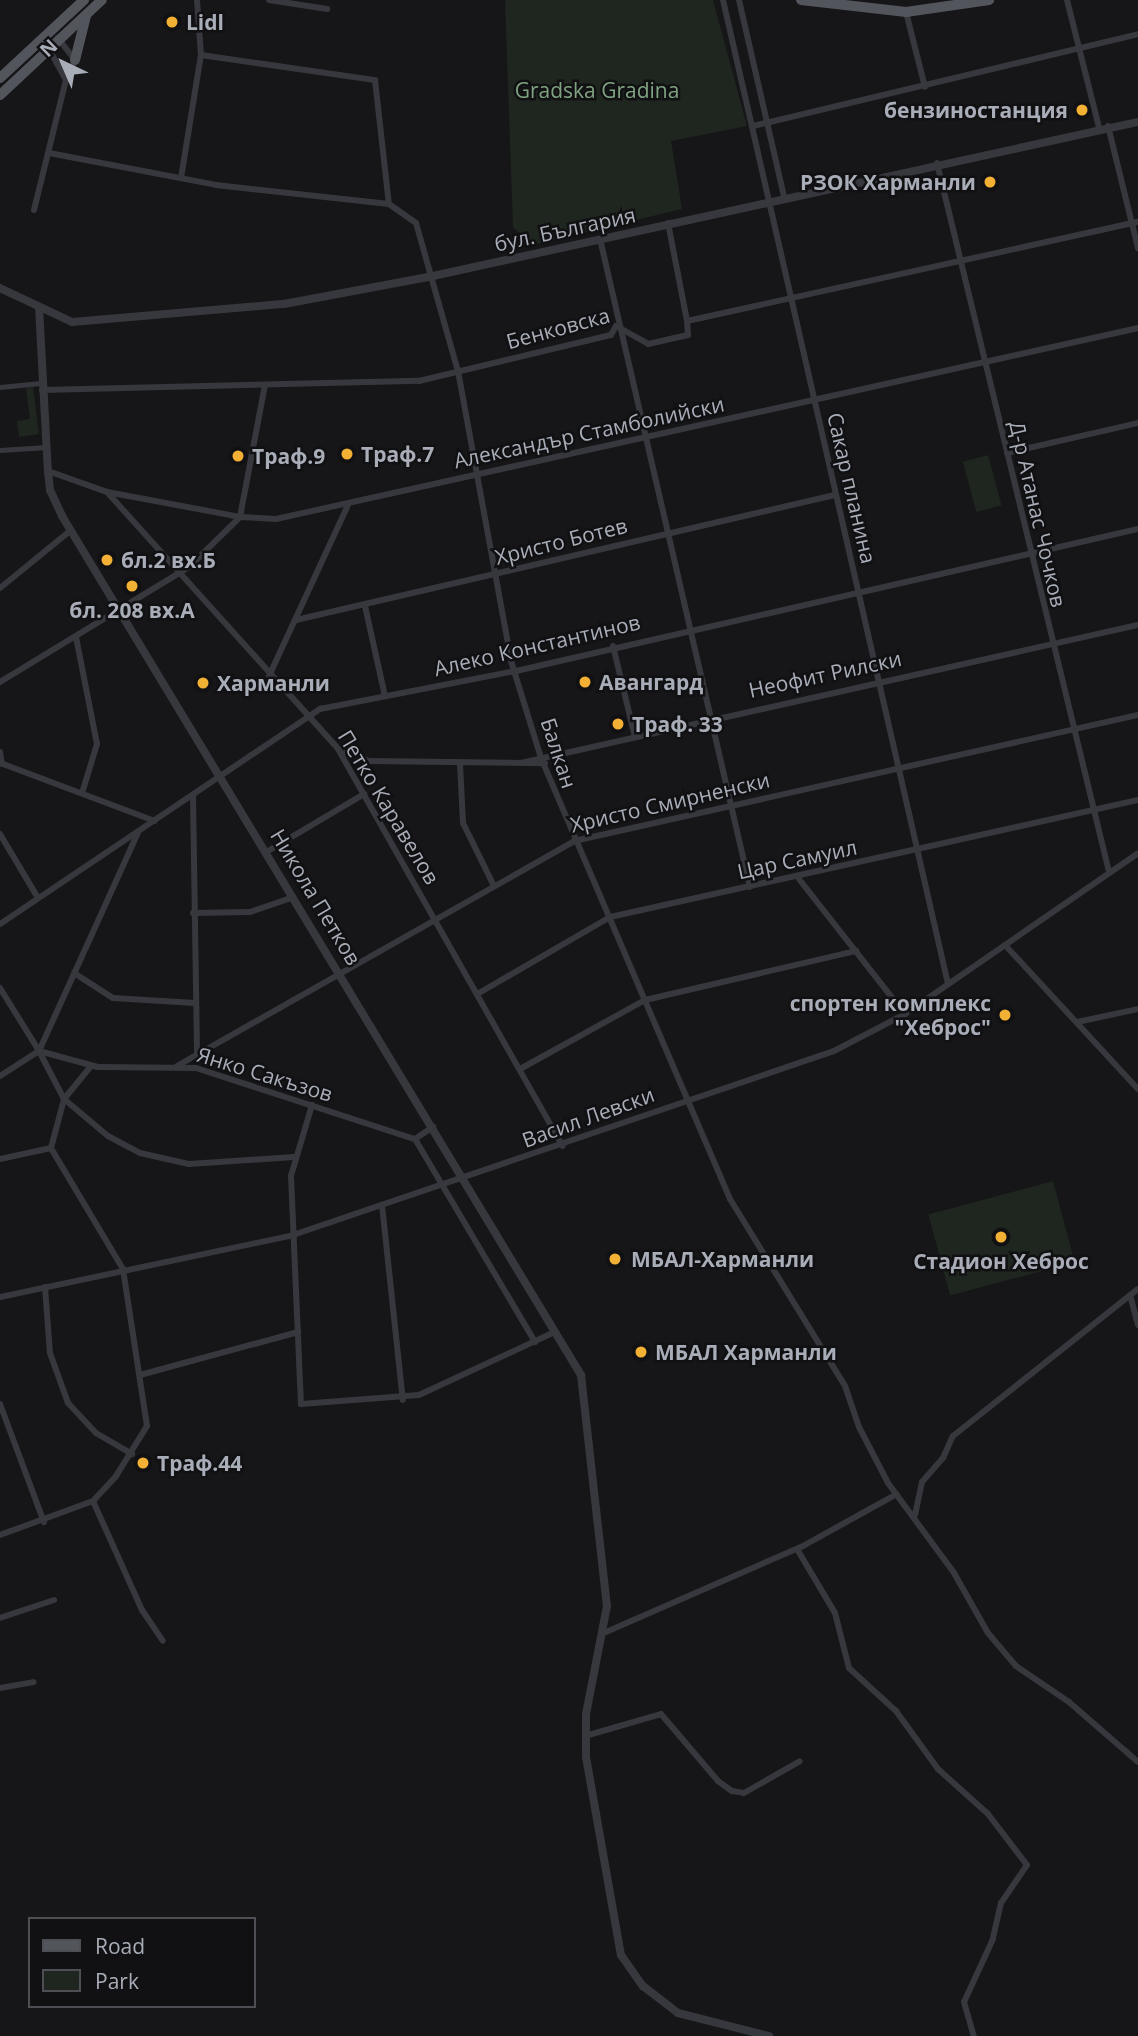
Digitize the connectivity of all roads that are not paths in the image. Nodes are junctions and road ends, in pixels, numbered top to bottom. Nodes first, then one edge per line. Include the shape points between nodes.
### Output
1 (83, 0) edge
2 (102, 0) edge
3 (197, 0) edge
4 (269, 0) edge
5 (723, 0) edge
6 (739, 0) edge
7 (801, 0) edge
8 (989, 0) edge
9 (1067, 0) edge
10 (327, 9) dead end
11 (906, 12) junction
12 (86, 15) junction
13 (47, 34) junction
14 (1138, 34) edge
15 (59, 40) junction
16 (1080, 47) junction
17 (50, 49) junction
18 (201, 55) junction
19 (75, 60) junction
20 (0, 78) edge
21 (65, 80) junction
22 (925, 87) junction
23 (0, 95) edge
24 (1138, 122) edge
25 (767, 123) junction
26 (753, 126) junction
27 (1104, 127) junction
28 (49, 153) junction
29 (937, 163) junction
30 (181, 178) junction
31 (784, 197) junction
32 (769, 201) junction
33 (389, 204) junction
34 (34, 210) dead end
35 (1135, 222) edge
36 (668, 223) junction
37 (600, 239) junction
38 (1138, 248) edge
39 (958, 263) junction
40 (433, 276) junction
41 (0, 288) edge
42 (789, 299) junction
43 (39, 307) junction
44 (687, 321) junction
45 (619, 327) junction
46 (1138, 328) edge
47 (983, 360) junction
48 (458, 371) junction
49 (42, 386) junction
50 (265, 386) junction
51 (0, 387) edge
52 (814, 401) junction
53 (1138, 423) edge
54 (644, 439) junction
55 (47, 447) junction
56 (0, 450) edge
57 (1007, 453) junction
58 (48, 471) junction
59 (479, 472) junction
60 (107, 492) junction
61 (835, 495) junction
62 (348, 505) junction
63 (240, 517) junction
64 (1138, 529) edge
65 (71, 530) junction
66 (666, 534) junction
67 (1029, 554) junction
68 (177, 575) junction
69 (493, 576) junction
70 (0, 588) edge
71 (859, 590) junction
72 (365, 606) junction
73 (119, 610) junction
74 (296, 620) junction
75 (1138, 625) edge
76 (688, 630) junction
77 (75, 638) junction
78 (1050, 644) junction
79 (612, 646) junction
80 (516, 671) junction
81 (269, 676) junction
82 (878, 680) junction
83 (0, 682) edge
84 (385, 696) junction
85 (1138, 715) edge
86 (710, 718) junction
87 (310, 719) junction
88 (1073, 730) junction
89 (635, 737) junction
90 (338, 749) junction
91 (0, 752) edge
92 (543, 760) junction
93 (1, 764) edge
94 (460, 764) junction
95 (898, 768) junction
96 (223, 776) junction
97 (83, 790) junction
98 (364, 794) junction
99 (193, 796) junction
100 (1138, 800) edge
101 (732, 805) junction
102 (1093, 810) junction
103 (155, 821) junction
104 (139, 831) junction
105 (0, 834) edge
106 (574, 841) junction
107 (918, 850) junction
108 (268, 851) junction
109 (1138, 853) edge
110 (1109, 872) junction
111 (799, 879) junction
112 (494, 886) junction
113 (750, 887) junction
114 (294, 896) junction
115 (38, 898) junction
116 (193, 913) junction
117 (610, 917) junction
118 (436, 918) junction
119 (0, 924) edge
120 (1006, 945) junction
121 (856, 951) junction
122 (74, 973) junction
123 (341, 973) junction
124 (948, 984) junction
125 (0, 988) edge
126 (479, 993) junction
127 (645, 1000) junction
128 (195, 1003) junction
129 (1138, 1009) edge
130 (905, 1014) junction
131 (1077, 1022) junction
132 (39, 1051) junction
133 (197, 1057) junction
134 (91, 1066) junction
135 (177, 1066) junction
136 (195, 1068) junction
137 (520, 1069) junction
138 (0, 1076) edge
139 (1138, 1089) edge
140 (64, 1099) junction
141 (689, 1100) junction
142 (312, 1105) junction
143 (433, 1127) junction
144 (415, 1139) junction
145 (563, 1146) junction
146 (51, 1148) junction
147 (294, 1157) junction
148 (0, 1159) edge
149 (463, 1178) junction
150 (444, 1184) junction
151 (382, 1205) junction
152 (293, 1235) junction
153 (123, 1269) junction
154 (45, 1287) junction
155 (1138, 1289) edge
156 (1130, 1295) junction
157 (0, 1297) edge
158 (1138, 1325) edge
159 (298, 1332) junction
160 (555, 1332) junction
161 (535, 1342) junction
162 (140, 1375) junction
163 (403, 1400) junction
164 (0, 1404) edge
165 (132, 1454) junction
166 (897, 1494) junction
167 (93, 1501) junction
168 (915, 1517) junction
169 (44, 1522) junction
170 (0, 1535) edge
171 (797, 1549) junction
172 (54, 1600) dead end
173 (0, 1618) edge
174 (606, 1632) junction
175 (163, 1641) dead end
176 (33, 1682) dead end
177 (0, 1688) edge
178 (585, 1736) junction
179 (800, 1761) dead end
180 (1138, 1762) edge
181 (769, 2036) edge
182 (974, 2036) edge

1 - 13 main road
2 - 12 main road
3 - 18 street
4 - 10 street
5 - 26 street, Сакар планина
6 - 25 street
7 - 11 main road
8 - 11 main road
9 - 16 street
11 - 22 street
12 - 15 main road
12 - 19 main road
13 - 15 street
13 - 17 street
13 - 20 main road
14 - 16 street
15 - 17 main road
15 - 19 street
16 - 22 street
16 - 27 street
17 - 21 street
17 - 23 main road
18 - 30 street
18 - 33 street via 375,80
19 - 21 street
21 - 28 street
22 - 25 street
24 - 27 street, бул. България
25 - 26 street
25 - 31 street
26 - 32 street, Сакар планина
27 - 29 street, бул. България
27 - 35 street
28 - 30 street
28 - 34 street
29 - 31 street, бул. България
29 - 39 street, Д-р Атанас Чочков
30 - 33 street
31 - 32 street, бул. България
32 - 36 street, бул. България
32 - 42 street, Сакар планина
33 - 40 street, Балкан via 416,223
35 - 38 street
35 - 39 street
36 - 37 street, бул. България
36 - 44 street
37 - 40 street, бул. България
37 - 45 street
39 - 42 street
39 - 47 street, Д-р Атанас Чочков
40 - 43 street, бул. България via 284,304 87,323 65,320
40 - 48 street, Балкан
41 - 43 street, бул. България
42 - 44 street
42 - 52 street, Сакар планина
43 - 49 street, Никола Петков
44 - 45 street, Бенковска via 688,335 648,344
45 - 48 street, Бенковска via 611,335
45 - 54 street
46 - 47 street, Александър Стамболийски
47 - 52 street, Александър Стамболийски
47 - 57 street, Д-р Атанас Чочков
48 - 50 street, Бенковска via 398,383
48 - 59 street, Балкан
49 - 50 street, Бенковска
49 - 51 street
49 - 55 street, Никола Петков
50 - 63 street
52 - 54 street, Александър Стамболийски
52 - 61 street, Сакар планина
53 - 57 street
54 - 59 street, Александър Стамболийски
54 - 66 street
55 - 56 street
55 - 58 street, Никола Петков
57 - 67 street, Д-р Атанас Чочков
58 - 60 street, Александър Стамболийски
58 - 65 street, Никола Петков via 50,489
59 - 62 street, Александър Стамболийски
59 - 69 street, Балкан
60 - 63 street, Александър Стамболийски
60 - 68 street, Петко Каравелов
61 - 66 street, Христо Ботев
61 - 71 street, Сакар планина
62 - 63 street, Александър Стамболийски via 276,519
62 - 74 street
63 - 68 street
64 - 67 street, Алеко Константинов
65 - 70 street
65 - 73 street, Никола Петков
66 - 69 street, Христо Ботев
66 - 76 street
67 - 71 street, Алеко Константинов
67 - 78 street, Д-р Атанас Чочков
68 - 73 street
68 - 81 street, Петко Каравелов
69 - 72 street, Христо Ботев
69 - 80 street, Балкан
71 - 76 street, Алеко Константинов
71 - 82 street, Сакар планина
72 - 74 street, Христо Ботев
72 - 84 street
73 - 77 street
73 - 96 street, Никола Петков
74 - 81 street
75 - 78 street, Неофит Рилски
76 - 79 street, Алеко Константинов
76 - 86 street
77 - 83 street
77 - 97 street via 97,744
78 - 82 street, Неофит Рилски
78 - 88 street, Д-р Атанас Чочков
79 - 80 street, Алеко Константинов
79 - 89 street
80 - 84 street, Алеко Константинов
80 - 92 street, Балкан
81 - 87 street, Петко Каравелов
82 - 86 street, Неофит Рилски
82 - 95 street, Сакар планина
84 - 87 street, Алеко Константинов via 320,709
85 - 88 street, Христо Смирненски
86 - 89 street, Неофит Рилски
86 - 101 street
87 - 90 street, Петко Каравелов
87 - 96 street, Алеко Константинов
88 - 95 street, Христо Смирненски
88 - 102 street, Д-р Атанас Чочков
89 - 92 street, Неофит Рилски
90 - 94 street, Неофит Рилски via 354,759
90 - 98 street, Петко Каравелов
91 - 93 street
92 - 94 street, Неофит Рилски
92 - 106 street, Балкан
93 - 97 street
94 - 112 street via 463,823
95 - 101 street, Христо Смирненски
95 - 107 street, Сакар планина
96 - 99 street, Алеко Константинов
96 - 108 street, Никола Петков
97 - 103 street
98 - 108 street
98 - 118 street, Петко Каравелов
99 - 103 street, Алеко Константинов
99 - 116 street
100 - 102 street, Цар Самуил
101 - 106 street, Христо Смирненски
101 - 113 street
102 - 107 street, Цар Самуил
102 - 110 street, Д-р Атанас Чочков
103 - 104 street, Алеко Константинов
104 - 115 street, Алеко Константинов
104 - 122 street
105 - 115 street
106 - 112 street, Христо Смирненски
106 - 117 street, Балкан
107 - 111 street, Цар Самуил
107 - 124 street, Сакар планина
108 - 114 street, Никола Петков
109 - 110 street, Васил Левски
110 - 120 street, Васил Левски
111 - 113 street, Цар Самуил
111 - 121 street
112 - 118 street, Христо Смирненски
113 - 117 street, Цар Самуил
114 - 116 street via 250,912
114 - 123 street, Никола Петков
115 - 119 street, Алеко Константинов
116 - 128 street
117 - 126 street, Цар Самуил
117 - 127 street, Балкан
118 - 123 street, Христо Смирненски
118 - 126 street, Петко Каравелов
120 - 124 street, Васил Левски
120 - 131 street
121 - 127 street
121 - 130 street
122 - 128 street via 113,998
122 - 132 street
123 - 133 street, Христо Смирненски
123 - 143 street, Никола Петков
124 - 130 street, Васил Левски
125 - 132 street
126 - 137 street, Петко Каравелов
127 - 137 street
127 - 141 street, Балкан
128 - 133 street
129 - 131 street
130 - 141 street, Васил Левски via 834,1051
131 - 139 street
132 - 134 street, Янко Сакъзов
132 - 138 street
132 - 140 street
133 - 135 street, Христо Смирненски
133 - 136 street
134 - 135 street, Янко Сакъзов
134 - 140 street
135 - 136 street, Янко Сакъзов
136 - 142 street, Янко Сакъзов
137 - 145 street, Петко Каравелов
140 - 146 street
140 - 147 street via 123,1145 174,1163
141 - 145 street, Васил Левски
141 - 166 street, Балкан via 730,1199 845,1386 859,1427
142 - 144 street, Янко Сакъзов
142 - 147 street
143 - 144 street
143 - 149 street, Никола Петков
144 - 150 street
145 - 149 street, Васил Левски
146 - 148 street
146 - 153 street
147 - 152 street
149 - 150 street, Васил Левски
149 - 160 street, Никола Петков
150 - 151 street, Васил Левски
150 - 161 street
151 - 152 street, Васил Левски
151 - 163 street
152 - 153 street, Васил Левски
152 - 159 street
153 - 154 street, Васил Левски
153 - 162 street
154 - 157 street, Васил Левски
154 - 165 street via 50,1353 68,1403 96,1433
155 - 156 street
156 - 158 street
156 - 168 street via 953,1436 943,1458 922,1482
159 - 162 street
159 - 163 street via 301,1404
160 - 161 street
160 - 174 street, Никола Петков via 581,1375 598,1497
161 - 163 street
162 - 165 street via 147,1426
164 - 169 street
165 - 167 street
166 - 168 street, Балкан
166 - 171 street
167 - 169 street
167 - 175 street via 142,1610
168 - 180 street, Балкан via 1000,1649
169 - 170 street
171 - 174 street
171 - 182 street via 835,1613 849,1668 896,1711 938,1769 988,1814 1027,1864 1001,1903 993,1939 964,2002
172 - 173 street
174 - 178 street, Никола Петков
176 - 177 street
178 - 179 street via 661,1714 718,1781 744,1793
178 - 181 street via 616,1935 630,1971 678,2013

